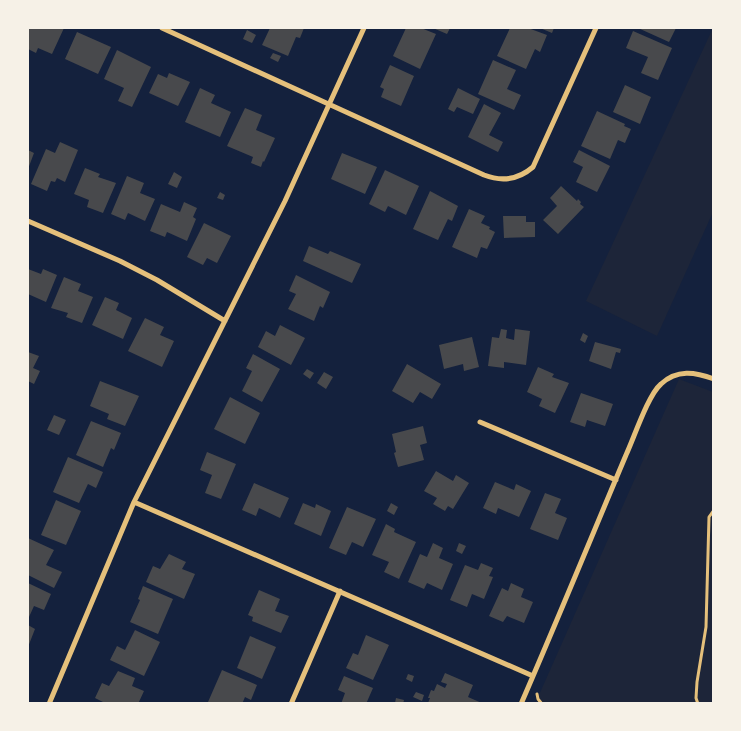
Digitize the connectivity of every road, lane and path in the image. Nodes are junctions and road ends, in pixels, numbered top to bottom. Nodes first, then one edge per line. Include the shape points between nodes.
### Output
1 (162, 28) edge
2 (364, 28) edge
3 (596, 28) edge
4 (330, 104) junction
5 (28, 221) edge
6 (224, 321) junction
7 (714, 379) edge
8 (480, 422) dead end
9 (616, 480) junction
10 (134, 502) junction
11 (714, 510) edge
12 (340, 591) junction
13 (533, 676) junction
14 (696, 698) junction
15 (49, 704) edge
16 (291, 704) edge
17 (522, 704) edge
18 (692, 704) edge
19 (698, 704) edge

1 - 4 street
2 - 4 street
3 - 4 street via 533,167 524,174 505,180 494,179
4 - 6 street
5 - 6 street via 120,261
6 - 10 street
7 - 9 street via 697,373 682,373 658,385
8 - 9 street
9 - 13 street
10 - 12 street
10 - 15 street
11 - 14 path via 709,517 706,627
12 - 13 street
12 - 16 street
13 - 17 street
14 - 18 path
14 - 19 path

